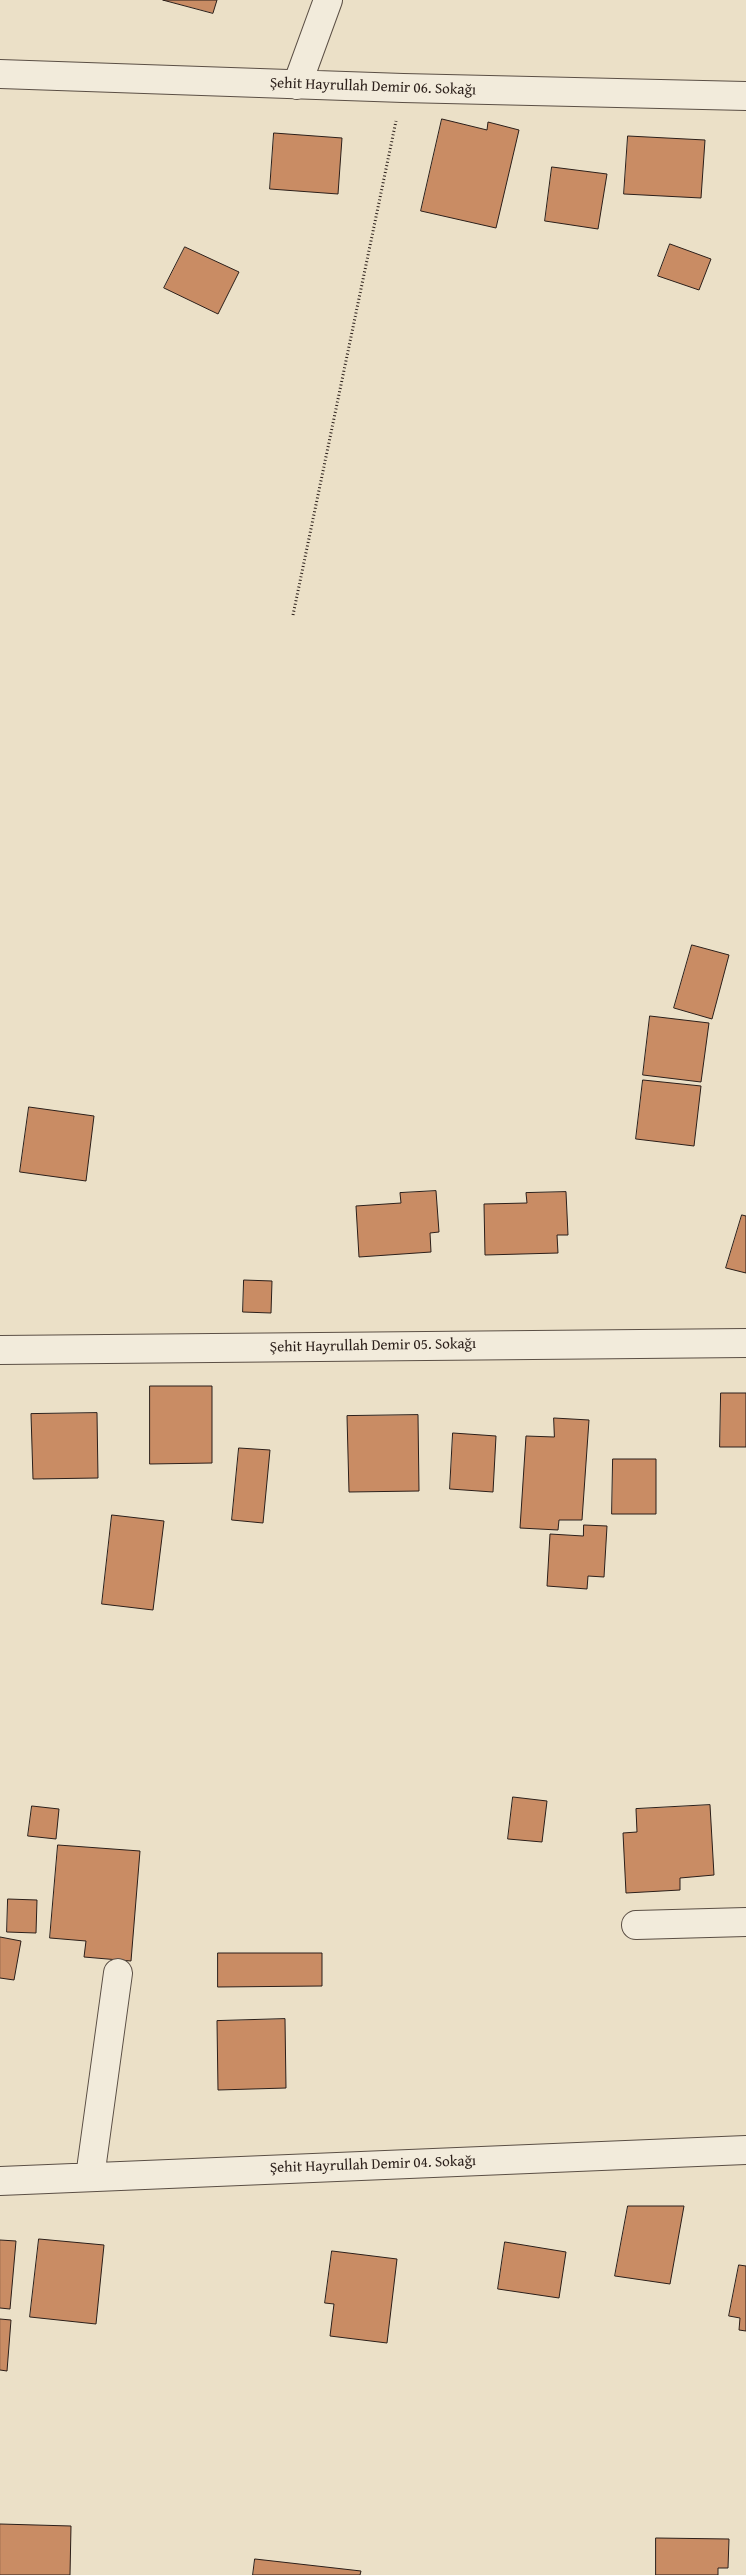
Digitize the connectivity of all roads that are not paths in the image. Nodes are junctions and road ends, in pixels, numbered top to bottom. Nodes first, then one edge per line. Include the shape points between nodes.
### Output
1 (328, 0) edge
2 (0, 74) edge
3 (296, 84) junction
4 (746, 96) edge
5 (746, 1343) edge
6 (0, 1350) edge
7 (746, 1922) edge
8 (636, 1925) dead end
9 (118, 1973) dead end
10 (746, 2150) edge
11 (90, 2177) junction
12 (0, 2181) edge

1 - 3 street
2 - 3 street, Şehit Hayrullah Demir 06. Sokağı
3 - 4 street, Şehit Hayrullah Demir 06. Sokağı
5 - 6 street, Şehit Hayrullah Demir 05. Sokağı
7 - 8 street
9 - 11 street
10 - 11 street, Şehit Hayrullah Demir 04. Sokağı
11 - 12 street, Şehit Hayrullah Demir 04. Sokağı

